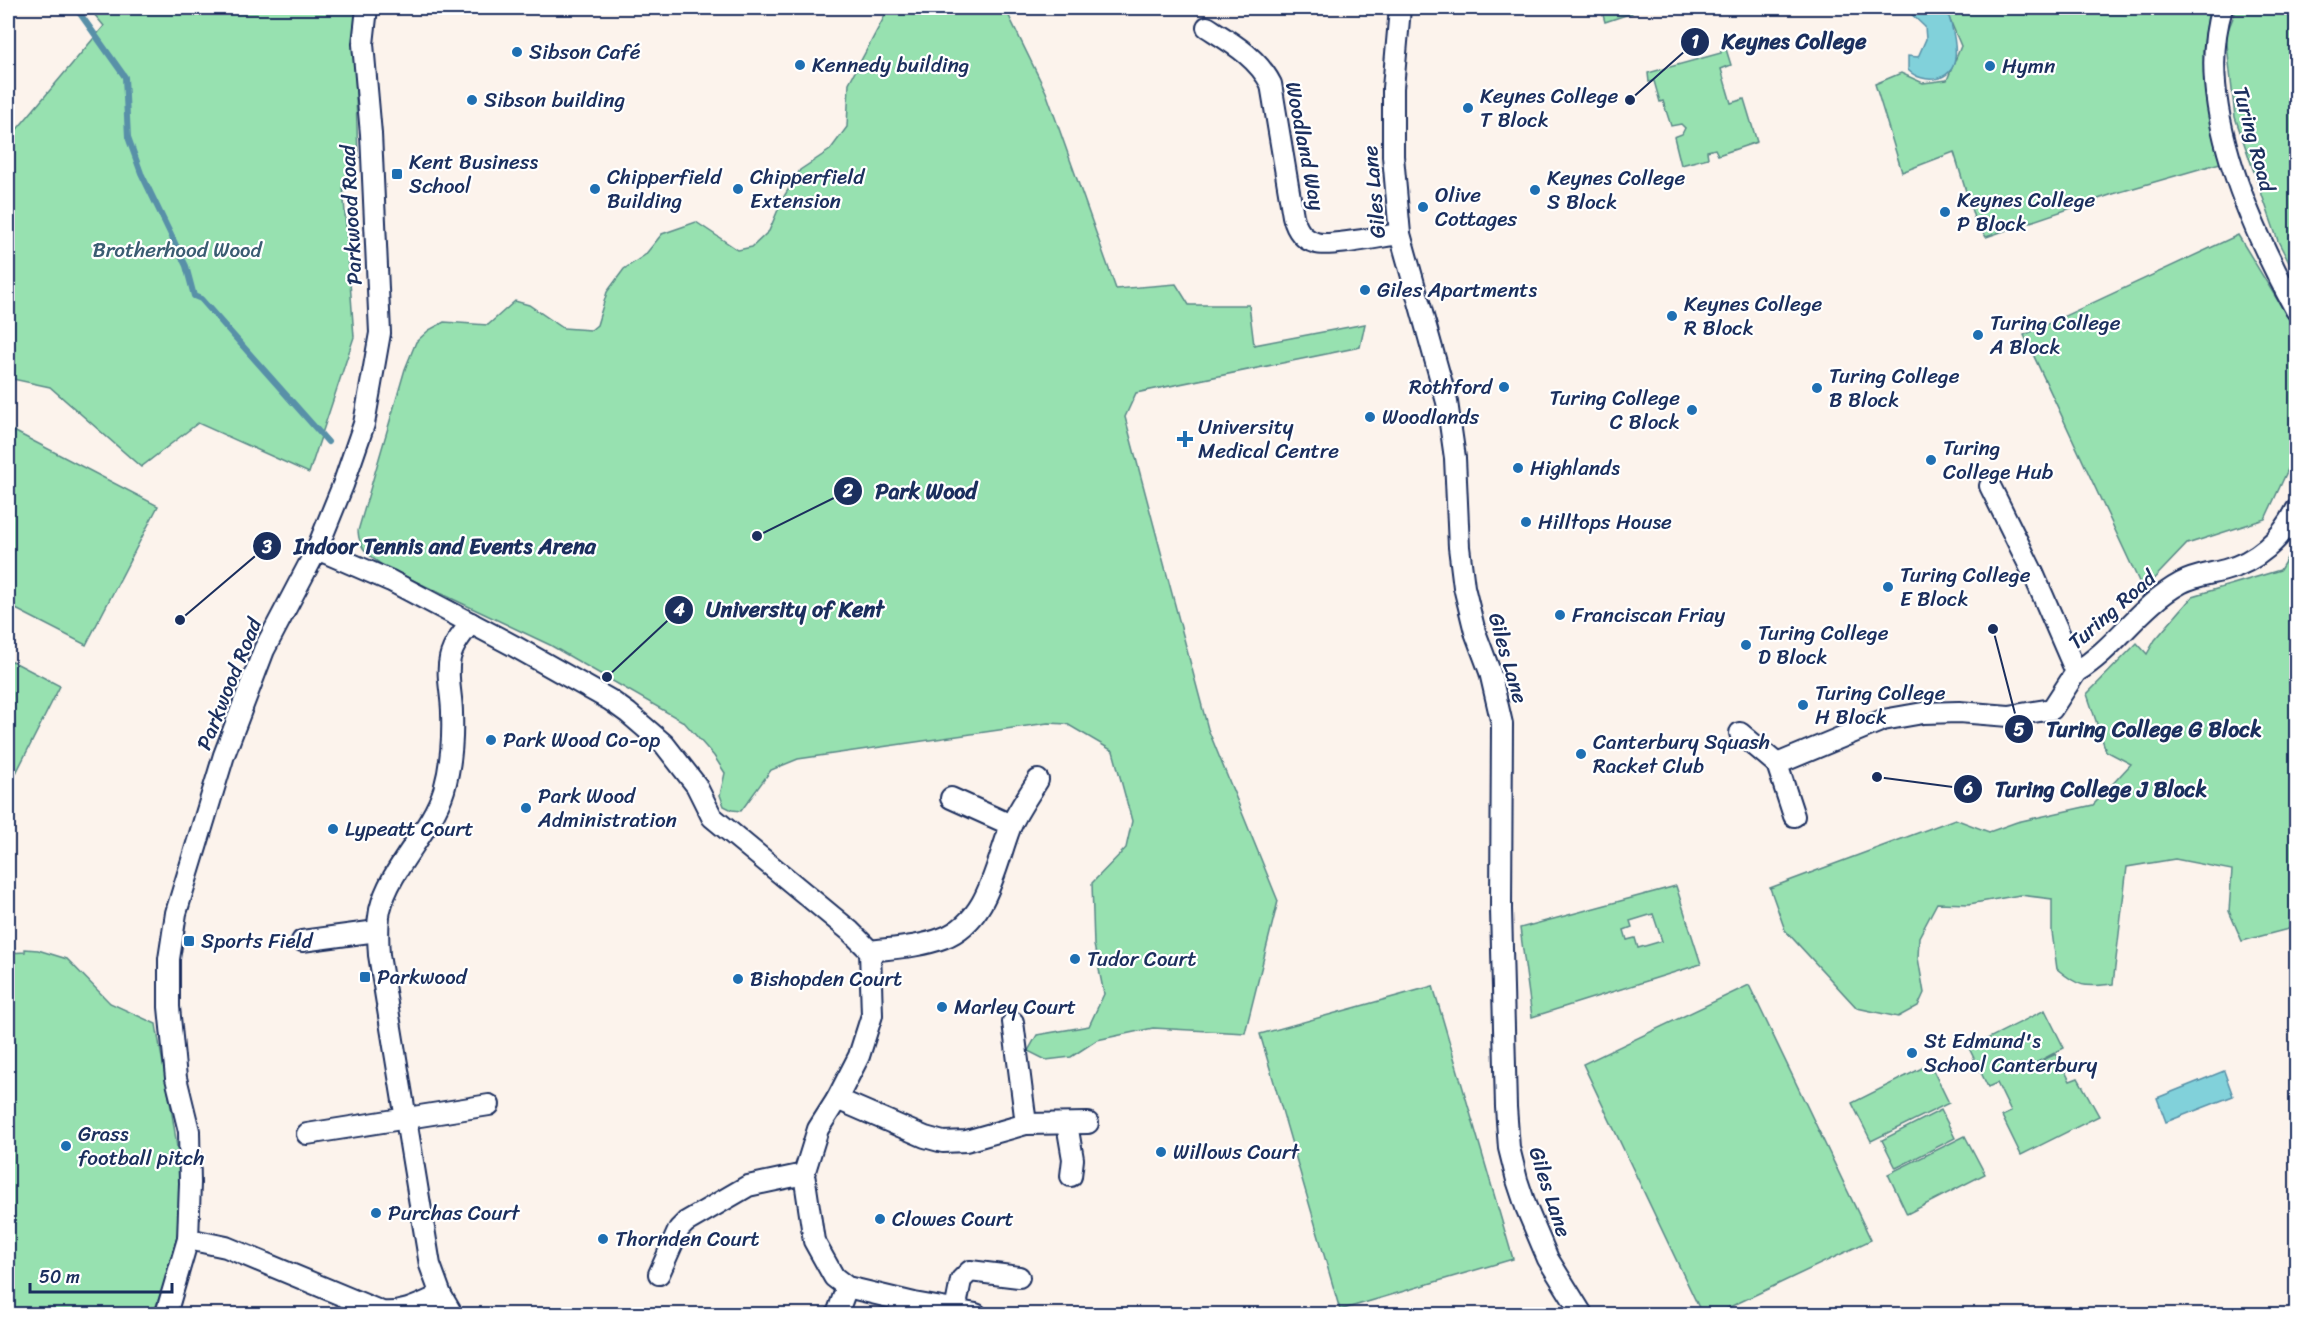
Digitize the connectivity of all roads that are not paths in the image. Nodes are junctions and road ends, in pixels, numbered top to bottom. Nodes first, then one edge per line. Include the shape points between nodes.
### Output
1 (367, 8) edge
2 (1400, 8) edge
3 (2222, 8) edge
4 (1207, 27) dead end
5 (1400, 234) junction
6 (2296, 310) edge
7 (1990, 486) dead end
8 (2296, 510) edge
9 (317, 549) junction
10 (471, 623) junction
11 (2076, 672) junction
12 (1740, 733) dead end
13 (1778, 764) junction
14 (1038, 780) dead end
15 (951, 798) dead end
16 (1794, 816) dead end
17 (1011, 825) junction
18 (377, 931) junction
19 (302, 941) dead end
20 (870, 951) junction
21 (1013, 1022) dead end
22 (837, 1098) junction
23 (489, 1105) dead end
24 (407, 1118) junction
25 (1089, 1123) dead end
26 (1026, 1124) junction
27 (1066, 1124) junction
28 (307, 1134) dead end
29 (804, 1174) junction
30 (1071, 1176) dead end
31 (188, 1239) junction
32 (659, 1274) dead end
33 (1019, 1277) dead end
34 (847, 1287) junction
35 (441, 1295) junction
36 (357, 1309) edge
37 (955, 1311) junction
38 (166, 1314) edge
39 (452, 1314) edge
40 (837, 1314) edge
41 (976, 1314) edge
42 (1582, 1314) edge

1 - 9 street, Parkwood Road via 363,44 380,333 364,424
2 - 5 street, Giles Lane via 1393,156
3 - 6 street, Turing Road via 2213,43 2216,110 2251,216
4 - 5 street, Woodland Way via 1253,60 1271,84 1296,229 1317,244
5 - 42 street, Giles Lane via 1447,402 1464,587 1502,724 1501,909 1509,1148 1526,1207 1548,1260
7 - 11 street
8 - 11 street, Turing Road via 2282,533 2254,558 2241,566 2196,577 2172,588 2095,660
9 - 10 street via 391,581
9 - 31 street, Parkwood Road via 264,650 224,755 176,913 169,959 169,1006 176,1078 189,1131
10 - 18 street via 450,656 451,759 444,791 392,881
10 - 20 street via 628,713 664,744 696,784 712,817
11 - 13 street via 2052,710 2009,716 1923,713 1883,720
12 - 13 street
13 - 16 street
14 - 17 street
15 - 17 street
17 - 20 street via 981,905 966,922 945,937
18 - 19 street
18 - 24 street
20 - 22 street via 872,1015 859,1056
21 - 26 street
22 - 26 street via 943,1142 966,1141
22 - 29 street via 818,1129
23 - 24 street
24 - 28 street
24 - 35 street via 430,1265
25 - 27 street
26 - 27 street
27 - 30 street via 1073,1159
29 - 32 street via 748,1186 673,1228
29 - 34 street via 814,1241 834,1277
31 - 36 street via 226,1247
31 - 38 street, Parkwood Road
33 - 37 street via 970,1271 961,1280
34 - 37 street
34 - 40 street
35 - 36 street via 412,1309 392,1313
35 - 39 street
37 - 41 street

